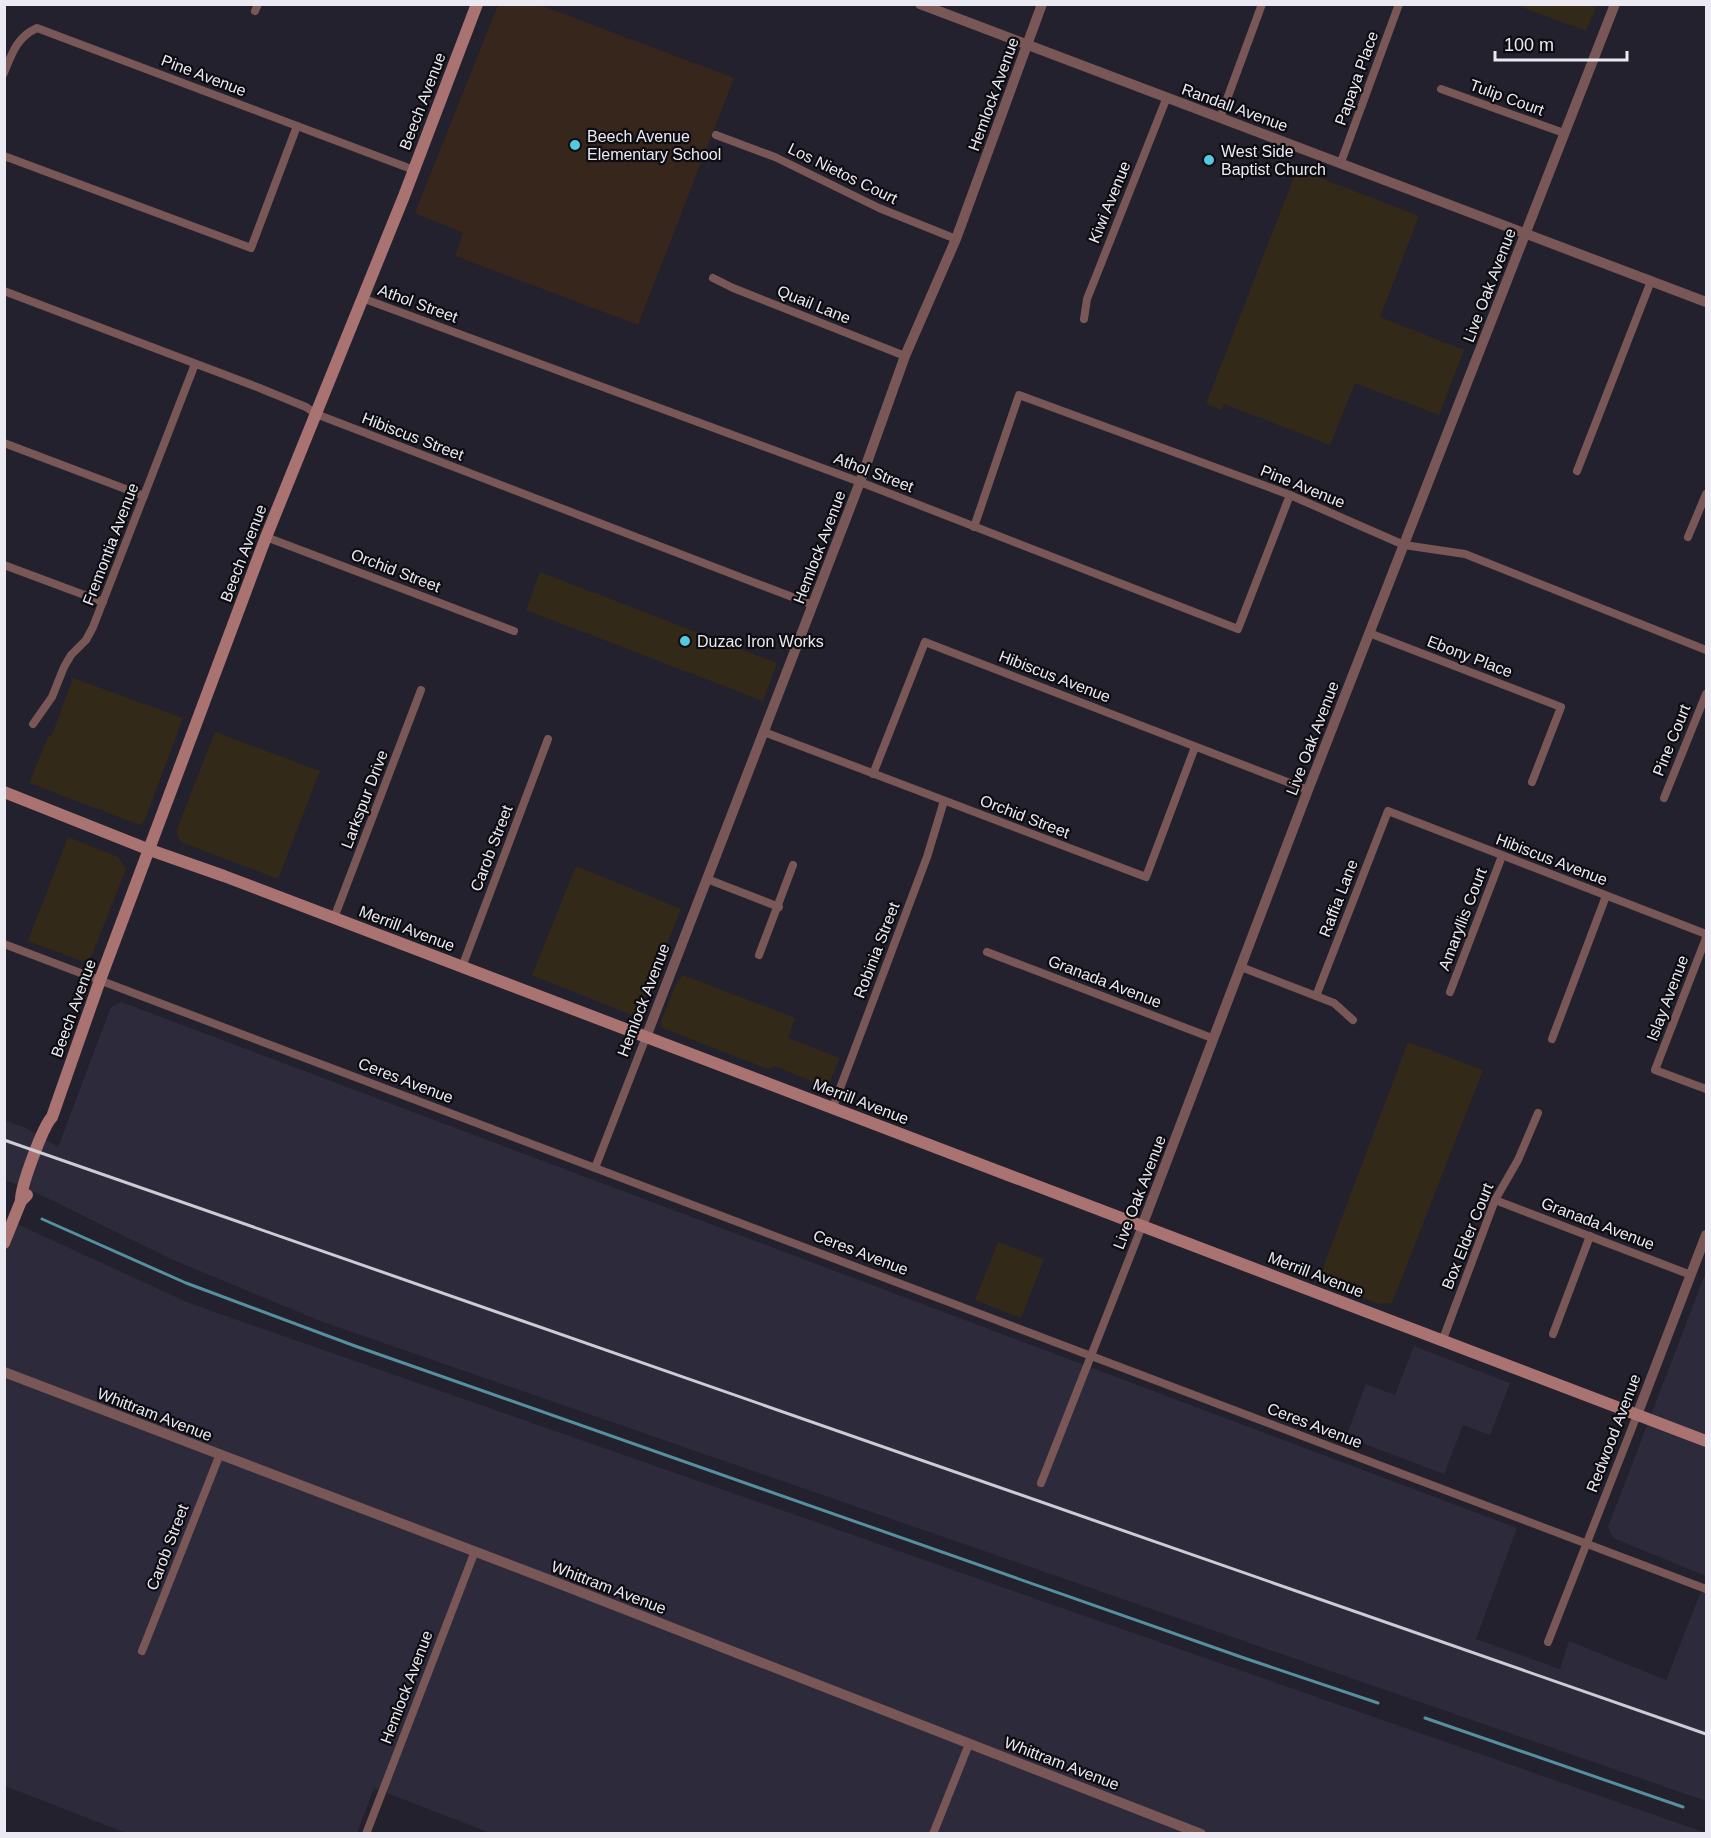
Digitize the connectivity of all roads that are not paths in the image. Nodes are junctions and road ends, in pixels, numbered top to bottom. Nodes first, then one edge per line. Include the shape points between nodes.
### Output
1 (477, 4) edge
2 (920, 4) edge
3 (1042, 4) edge
4 (1262, 4) edge
5 (1399, 4) edge
6 (1615, 4) edge
7 (1026, 45) junction
8 (4, 73) edge
9 (1441, 89) dead end
10 (1167, 98) junction
11 (1220, 118) junction
12 (297, 126) junction
13 (1564, 133) junction
14 (716, 135) dead end
15 (4, 156) edge
16 (1341, 162) junction
17 (414, 170) junction
18 (1525, 233) junction
19 (956, 239) junction
20 (713, 278) dead end
21 (1651, 281) junction
22 (4, 291) edge
23 (362, 298) junction
24 (1707, 302) edge
25 (1084, 319) dead end
26 (905, 356) junction
27 (195, 364) junction
28 (316, 414) junction
29 (4, 443) edge
30 (1577, 471) dead end
31 (860, 482) junction
32 (1707, 494) edge
33 (1290, 495) junction
34 (144, 496) junction
35 (974, 527) junction
36 (266, 537) junction
37 (1688, 537) dead end
38 (1404, 544) junction
39 (4, 565) edge
40 (103, 602) junction
41 (813, 605) junction
42 (514, 631) dead end
43 (1369, 633) junction
44 (1707, 650) edge
45 (422, 690) dead end
46 (1707, 694) edge
47 (33, 724) dead end
48 (764, 732) junction
49 (548, 739) dead end
50 (1195, 747) junction
51 (873, 774) junction
52 (1532, 782) dead end
53 (1308, 790) junction
54 (4, 792) edge
55 (1664, 798) dead end
56 (944, 801) junction
57 (1388, 811) joint
58 (150, 850) junction
59 (1502, 856) junction
60 (793, 865) dead end
61 (707, 879) junction
62 (1606, 896) junction
63 (779, 907) junction
64 (334, 918) junction
65 (1707, 936) edge
66 (4, 944) edge
67 (987, 952) dead end
68 (759, 956) dead end
69 (462, 967) junction
70 (1241, 968) junction
71 (100, 980) junction
72 (1450, 993) dead end
73 (1316, 996) junction
74 (1353, 1020) dead end
75 (646, 1037) junction
76 (1212, 1038) junction
77 (1552, 1039) dead end
78 (1707, 1089) edge
79 (833, 1107) junction
80 (1538, 1113) dead end
81 (595, 1168) junction
82 (1495, 1200) junction
83 (1142, 1226) junction
84 (1707, 1235) edge
85 (1590, 1236) junction
86 (4, 1243) edge
87 (1691, 1275) junction
88 (1553, 1334) dead end
89 (1443, 1340) junction
90 (1091, 1356) junction
91 (4, 1372) edge
92 (1637, 1415) junction
93 (1707, 1442) edge
94 (220, 1454) junction
95 (1041, 1483) dead end
96 (1586, 1543) junction
97 (475, 1551) junction
98 (1707, 1589) edge
99 (1548, 1642) dead end
100 (142, 1651) dead end
101 (969, 1743) junction
102 (366, 1833) edge
103 (933, 1833) edge
104 (1201, 1833) edge

1 - 17 main road, Beech Avenue
2 - 7 street, Randall Avenue
3 - 7 street, Hemlock Avenue
4 - 11 street
5 - 16 street, Papaya Place
6 - 13 street, Live Oak Avenue
7 - 10 street, Randall Avenue
7 - 19 street, Hemlock Avenue
8 - 12 street, Pine Avenue via 14,48 25,34 37,28
9 - 13 street, Tulip Court
10 - 11 street, Randall Avenue
10 - 25 street, Kiwi Avenue via 1087,298
11 - 16 street, Randall Avenue
12 - 15 street via 251,248
12 - 17 street, Pine Avenue
13 - 18 street, Live Oak Avenue
14 - 19 street, Los Nietos Court via 775,157 879,208
16 - 18 street, Randall Avenue
17 - 23 main road, Beech Avenue
18 - 21 street, Randall Avenue
18 - 38 street, Live Oak Avenue
19 - 26 street, Hemlock Avenue
20 - 26 street, Quail Lane
21 - 24 street, Randall Avenue
21 - 30 street
22 - 27 street, Hibiscus Street
23 - 28 main road, Beech Avenue
23 - 31 street, Athol Street
26 - 31 street, Hemlock Avenue
27 - 28 street, Hibiscus Street
27 - 34 street, Fremontia Avenue
28 - 36 main road, Beech Avenue
28 - 41 street, Hibiscus Street
29 - 34 street
31 - 35 street, Athol Street
31 - 41 street, Hemlock Avenue
32 - 37 street
33 - 35 street, Athol Street via 1238,629
33 - 35 street, Pine Avenue via 1019,395
33 - 38 street, Pine Avenue
34 - 40 street, Fremontia Avenue
36 - 42 street, Orchid Street
36 - 58 main road, Beech Avenue
38 - 43 street, Live Oak Avenue
38 - 44 street, Pine Avenue via 1465,554
39 - 40 street
40 - 47 street, Fremontia Avenue via 86,640 67,661 52,698
41 - 48 street, Hemlock Avenue
43 - 52 street, Ebony Place via 1561,706
43 - 53 street, Live Oak Avenue
45 - 64 street, Larkspur Drive
46 - 55 street, Pine Court
48 - 51 street, Orchid Street
48 - 61 street, Hemlock Avenue
49 - 69 street, Carob Street
50 - 51 street, Hibiscus Avenue via 925,642
50 - 53 street, Hibiscus Avenue
50 - 56 street, Orchid Street via 1146,877
51 - 56 street, Orchid Street
53 - 70 street, Live Oak Avenue
54 - 58 main road, Merrill Avenue
56 - 79 street, Robinia Street via 927,857
57 - 59 street, Hibiscus Avenue
57 - 73 street, Raffia Lane
58 - 64 main road, Merrill Avenue
58 - 71 main road, Beech Avenue
59 - 62 street, Hibiscus Avenue
59 - 72 street, Amaryllis Court
60 - 63 street
61 - 63 street
61 - 75 street, Hemlock Avenue
62 - 65 street, Hibiscus Avenue
62 - 77 street
63 - 68 street
64 - 69 main road, Merrill Avenue
65 - 78 street, Islay Avenue via 1655,1070
66 - 71 street, Ceres Avenue
67 - 76 street, Granada Avenue
69 - 75 main road, Merrill Avenue
70 - 73 street
70 - 76 street, Live Oak Avenue
71 - 81 street, Ceres Avenue
71 - 86 main road, Beech Avenue
73 - 74 street via 1334,1003
75 - 79 main road, Merrill Avenue
75 - 81 street, Hemlock Avenue
76 - 83 street, Live Oak Avenue
79 - 83 main road, Merrill Avenue
80 - 82 street, Box Elder Court
81 - 90 street, Ceres Avenue
82 - 85 street, Granada Avenue
82 - 89 street, Box Elder Court
83 - 89 main road, Merrill Avenue
83 - 90 street, Live Oak Avenue
84 - 87 street, Redwood Avenue
85 - 87 street, Granada Avenue
85 - 88 street
87 - 92 street, Redwood Avenue
89 - 92 main road, Merrill Avenue
90 - 95 street, Live Oak Avenue
90 - 96 street, Ceres Avenue
91 - 94 street, Whittram Avenue
92 - 93 main road, Merrill Avenue
92 - 96 street, Redwood Avenue
94 - 97 street, Whittram Avenue
94 - 100 street, Carob Street
96 - 98 street, Ceres Avenue
96 - 99 street, Redwood Avenue
97 - 101 street, Whittram Avenue
97 - 102 street, Hemlock Avenue
101 - 103 street
101 - 104 street, Whittram Avenue

